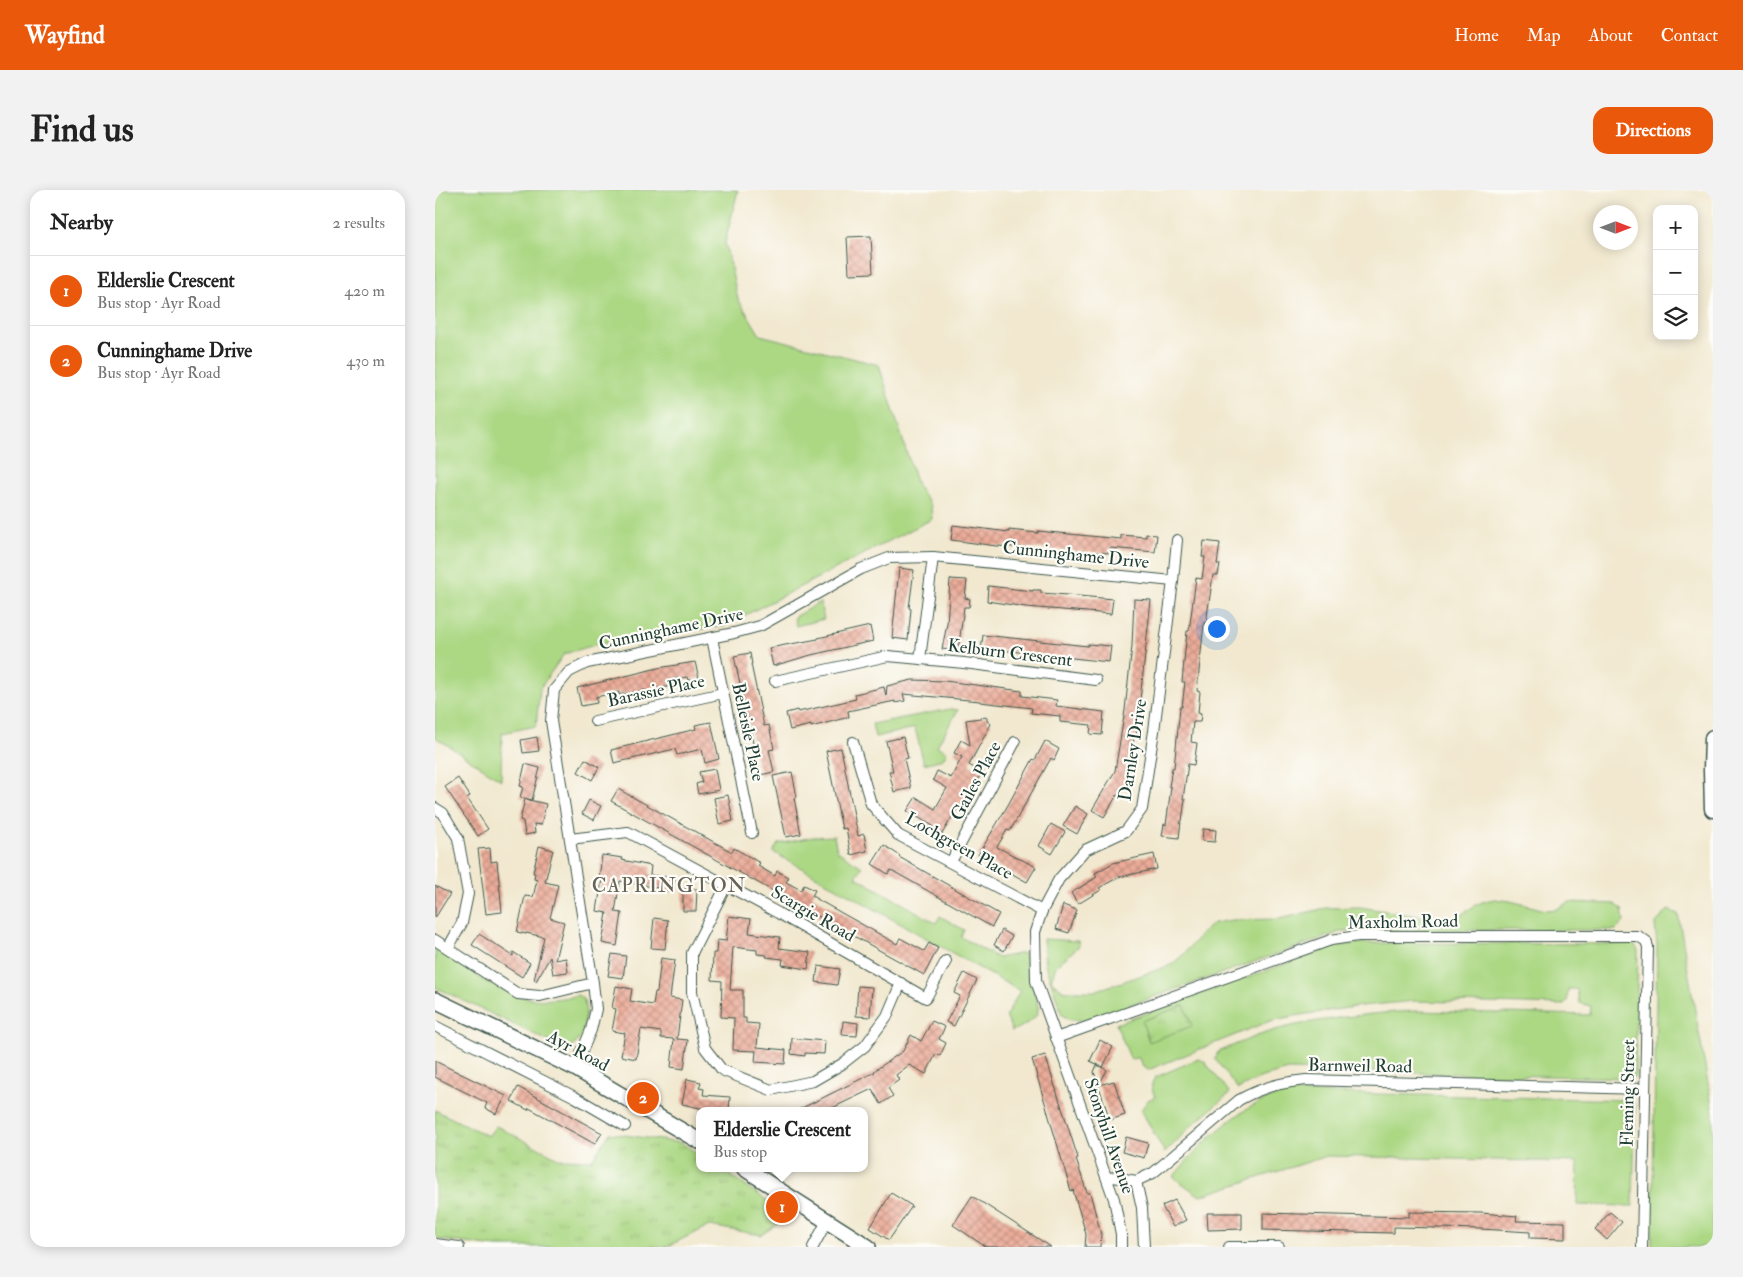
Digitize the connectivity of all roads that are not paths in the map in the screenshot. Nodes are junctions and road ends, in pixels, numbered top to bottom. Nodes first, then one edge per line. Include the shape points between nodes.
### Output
1 (1177, 540) dead end
2 (933, 557) junction
3 (1173, 582) junction
4 (712, 638) junction
5 (920, 659) junction
6 (1096, 680) dead end
7 (775, 681) dead end
8 (723, 693) junction
9 (595, 721) dead end
10 (1713, 738) edge
11 (853, 742) dead end
12 (1015, 742) dead end
13 (435, 808) edge
14 (1713, 809) edge
15 (752, 833) dead end
16 (570, 839) junction
17 (951, 862) junction
18 (727, 884) junction
19 (1042, 911) junction
20 (435, 940) edge
21 (1646, 941) joint
22 (448, 948) junction
23 (946, 961) dead end
24 (593, 983) junction
25 (901, 983) junction
26 (435, 1000) edge
27 (435, 1026) edge
28 (1056, 1038) junction
29 (575, 1068) junction
30 (1645, 1089) junction
31 (625, 1126) dead end
32 (696, 1139) edge
33 (749, 1172) edge
34 (1108, 1179) junction
35 (1136, 1181) junction
36 (827, 1221) junction
37 (435, 1244) edge
38 (459, 1247) edge
39 (813, 1247) edge
40 (868, 1247) edge
41 (1121, 1247) edge
42 (1144, 1247) edge
43 (1229, 1247) edge
44 (1264, 1247) edge
45 (1279, 1247) edge
46 (1642, 1247) edge

1 - 3 street, Darnley Drive
2 - 3 street, Cunninghame Drive
2 - 4 street, Cunninghame Drive via 889,558 861,569 760,626
2 - 5 street, Kelburn Crescent
3 - 19 street, Darnley Drive via 1142,809 1126,831 1085,850 1059,879
4 - 8 street, Belleisle Place
4 - 16 street, Cunninghame Drive via 587,663 569,672 554,690 551,721
5 - 6 street, Kelburn Crescent
5 - 7 street, Kelburn Crescent via 888,656
8 - 9 street, Barassie Place
8 - 15 street, Belleisle Place
10 - 14 main road
11 - 17 street, Lochgreen Place via 871,804 898,835
12 - 17 street, Gailes Place
13 - 22 street via 443,813 458,838 468,894 462,923
16 - 18 street, Scargie Road via 628,832
16 - 24 street, Cunninghame Drive
17 - 19 street, Lochgreen Place
18 - 25 street, Scargie Road
18 - 25 street via 692,953 692,992 705,1048 722,1070 771,1090 813,1081 865,1046 887,1016
19 - 28 street, Darnley Drive via 1035,938 1036,981
20 - 22 street
21 - 28 street, Maxholm Road via 1638,936 1358,936 1331,940
21 - 30 street, Fleming Street
22 - 24 street via 518,994 540,996
23 - 25 street, Scargie Road via 926,998
24 - 29 street, Cunninghame Drive via 596,1009
26 - 29 main road, Ayr Road
27 - 31 street
28 - 34 street, Stonyhill Avenue
29 - 32 main road, Ayr Road
30 - 35 street, Barnweil Road via 1307,1080 1279,1083 1239,1100 1153,1174
30 - 46 street, Fleming Street
33 - 36 main road
34 - 35 street
34 - 41 street, Stonyhill Avenue
35 - 42 street, Stonyhill Avenue via 1142,1208
36 - 39 street
36 - 40 main road
37 - 38 street
43 - 44 street
44 - 45 street

